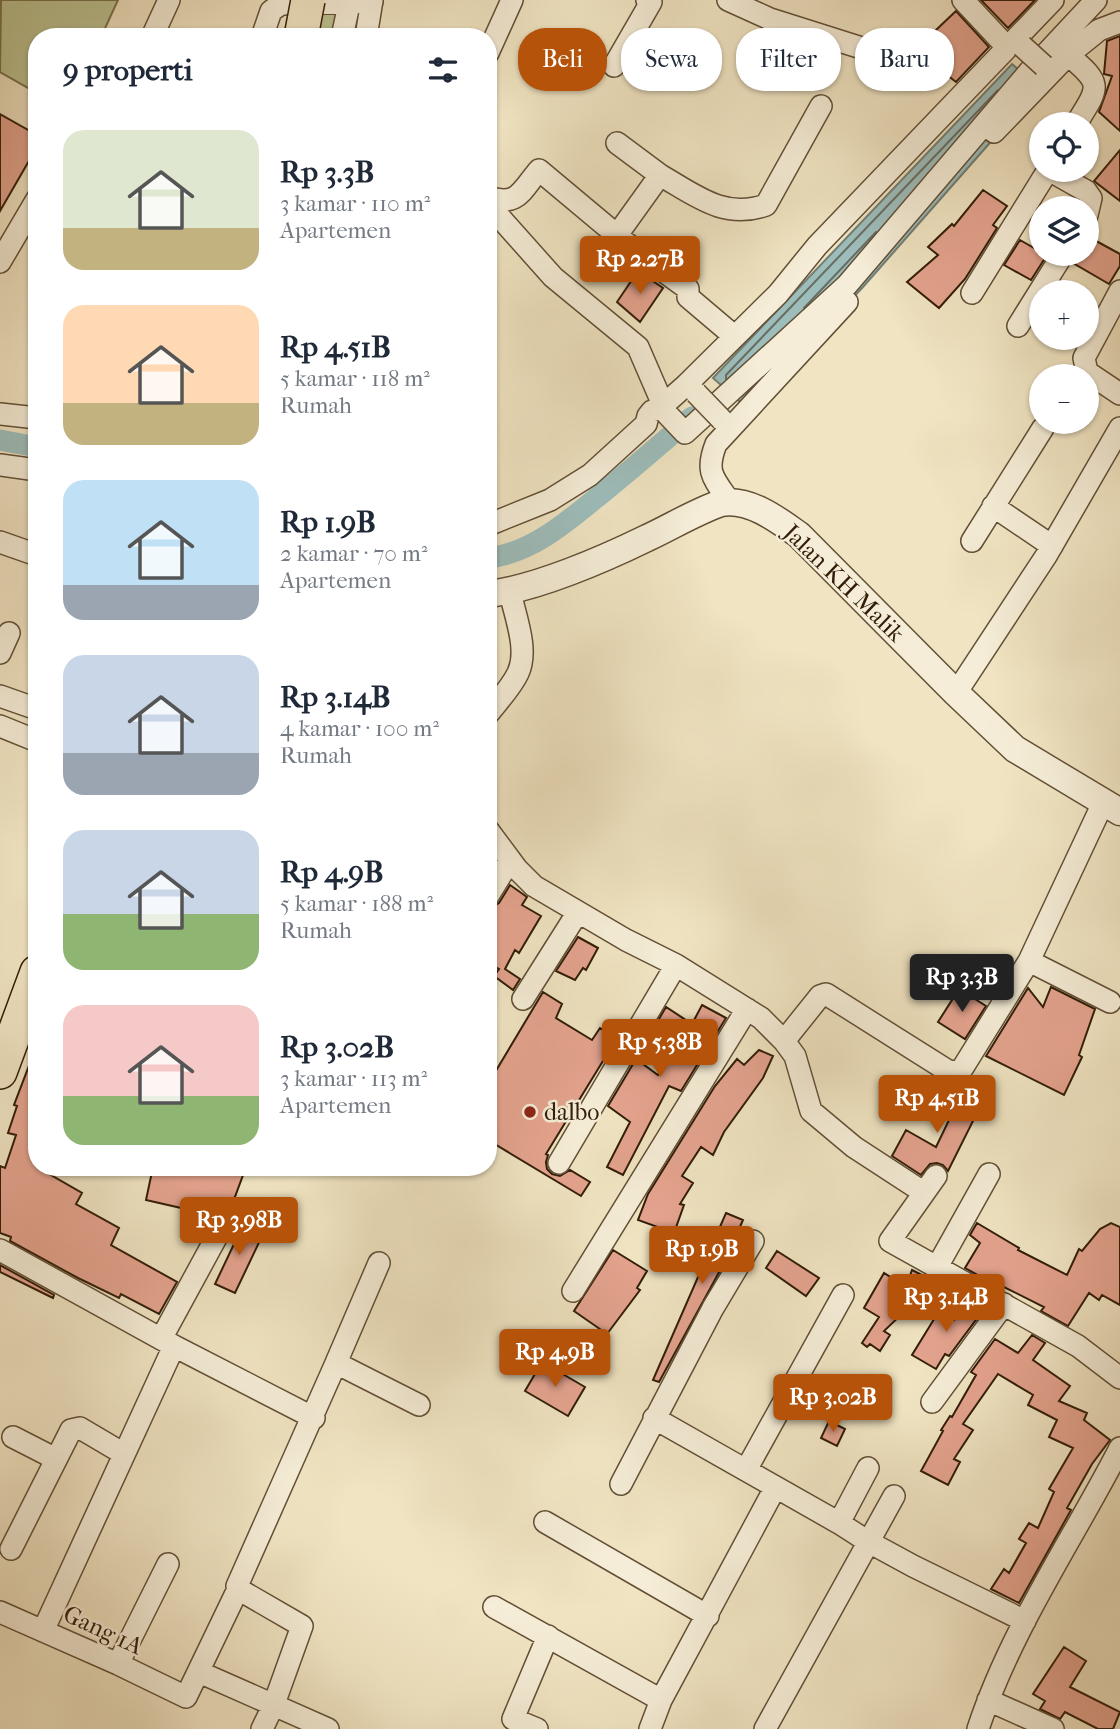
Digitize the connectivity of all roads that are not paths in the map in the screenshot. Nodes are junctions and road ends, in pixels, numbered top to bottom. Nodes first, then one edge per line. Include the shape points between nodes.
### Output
1 (169, 0) edge
2 (287, 0) edge
3 (308, 0) edge
4 (350, 0) edge
5 (512, 0) edge
6 (651, 0) edge
7 (728, 0) edge
8 (962, 0) edge
9 (1052, 0) edge
10 (1096, 0) edge
11 (372, 1) edge
12 (773, 9) edge
13 (1120, 22) edge
14 (156, 28) edge
15 (265, 28) edge
16 (282, 28) edge
17 (302, 28) edge
18 (344, 28) edge
19 (368, 28) edge
20 (497, 33) edge
21 (1014, 43) junction
22 (855, 44) edge
23 (1068, 55) junction
24 (614, 66) dead end
25 (1048, 69) junction
26 (821, 106) dead end
27 (1083, 112) edge
28 (617, 143) dead end
29 (660, 175) junction
30 (1041, 182) edge
31 (1070, 182) edge
32 (1090, 196) edge
33 (497, 200) edge
34 (497, 214) edge
35 (28, 233) edge
36 (617, 236) junction
37 (0, 262) edge
38 (1056, 266) edge
39 (1120, 291) edge
40 (972, 293) dead end
41 (1018, 326) dead end
42 (734, 336) junction
43 (691, 389) junction
44 (1120, 394) edge
45 (0, 414) edge
46 (28, 417) edge
47 (726, 424) junction
48 (1120, 428) edge
49 (1038, 434) edge
50 (0, 465) edge
51 (28, 469) edge
52 (730, 502) junction
53 (993, 506) junction
54 (497, 521) edge
55 (972, 541) dead end
56 (0, 542) edge
57 (1052, 546) junction
58 (28, 552) edge
59 (499, 593) edge
60 (9, 633) dead end
61 (0, 653) edge
62 (956, 693) junction
63 (0, 695) edge
64 (497, 702) edge
65 (28, 706) edge
66 (0, 726) edge
67 (28, 737) edge
68 (1112, 808) edge
69 (497, 842) edge
70 (510, 860) junction
71 (497, 881) edge
72 (578, 912) junction
73 (1029, 961) junction
74 (676, 965) junction
75 (523, 999) dead end
76 (1110, 1002) dead end
77 (747, 1009) junction
78 (28, 1011) edge
79 (784, 1041) junction
80 (0, 1072) edge
81 (559, 1163) dead end
82 (989, 1174) dead end
83 (223, 1225) dead end
84 (752, 1241) dead end
85 (0, 1250) edge
86 (379, 1263) dead end
87 (937, 1267) junction
88 (573, 1291) dead end
89 (843, 1296) dead end
90 (1004, 1304) junction
91 (167, 1343) junction
92 (336, 1363) junction
93 (1120, 1378) edge
94 (932, 1402) dead end
95 (419, 1405) dead end
96 (314, 1418) junction
97 (654, 1418) junction
98 (13, 1437) dead end
99 (1120, 1448) edge
100 (124, 1454) junction
101 (56, 1459) junction
102 (868, 1468) dead end
103 (746, 1470) junction
104 (1114, 1477) edge
105 (621, 1484) dead end
106 (775, 1488) junction
107 (894, 1496) dead end
108 (545, 1522) dead end
109 (839, 1523) junction
110 (867, 1542) junction
111 (11, 1549) dead end
112 (167, 1564) dead end
113 (238, 1589) junction
114 (494, 1607) dead end
115 (0, 1612) edge
116 (708, 1616) junction
117 (1025, 1621) junction
118 (43, 1631) junction
119 (548, 1636) junction
120 (118, 1664) junction
121 (199, 1672) junction
122 (661, 1700) junction
123 (988, 1700) junction
124 (274, 1704) junction
125 (511, 1724) edge
126 (261, 1729) edge
127 (328, 1729) edge
128 (537, 1729) edge
129 (650, 1729) edge
130 (765, 1729) edge
131 (978, 1729) edge
132 (1053, 1729) edge

1 - 14 street
2 - 16 main road
3 - 17 main road, bridge
4 - 18 street
5 - 20 street
6 - 24 street
7 - 12 street
8 - 21 street
9 - 21 street
10 - 34 street via 847,285 685,432 667,414 638,347 553,277
11 - 15 street via 281,4 271,10
11 - 19 street
12 - 22 street
13 - 23 street via 1099,30
21 - 25 street, bridge
21 - 42 street
23 - 25 street
23 - 27 street via 1091,74 1094,86
25 - 47 street via 898,246
26 - 29 street via 766,205 750,211 730,210 706,202
28 - 29 street
29 - 36 street
30 - 40 street
31 - 32 street
33 - 36 street via 514,200 539,170
35 - 37 street
36 - 42 street via 688,289 688,297
38 - 41 street
39 - 44 street via 1084,358 1087,372
42 - 43 street
43 - 47 street, bridge
43 - 54 street via 652,411 646,424 590,475 550,500
45 - 46 street
47 - 52 street via 709,462 711,475
48 - 57 street
49 - 53 street
50 - 51 street
52 - 59 street via 610,554
52 - 62 street, Jalan KH Malik via 751,506 799,535
53 - 55 street
53 - 57 street
56 - 58 street
57 - 62 street
59 - 64 street via 522,650 522,661
60 - 61 street
62 - 68 street, Jalan KH Malik via 1015,749
63 - 65 street
66 - 67 street
68 - 73 street
69 - 70 street
70 - 71 street
70 - 72 street via 534,886
72 - 74 street
72 - 75 street
73 - 76 street
73 - 79 street via 958,1072 948,1071 826,994
74 - 77 street
74 - 81 street
77 - 79 street
77 - 88 street
78 - 80 main road
79 - 87 street via 794,1056 811,1111 854,1147 929,1184 891,1241
82 - 87 street
83 - 91 street
84 - 97 street
85 - 91 street
86 - 92 street
87 - 90 street
89 - 103 street
90 - 93 street via 1078,1346
90 - 94 street
91 - 96 street
91 - 100 street
92 - 95 street
92 - 96 street
96 - 113 street
97 - 103 street
97 - 105 street
98 - 101 street
99 - 104 street
100 - 101 street via 76,1428 69,1432
100 - 118 street
101 - 111 street
102 - 109 street
103 - 106 street
104 - 117 street
106 - 109 street
106 - 116 street
107 - 110 street
108 - 116 street
109 - 110 street
110 - 117 street
110 - 130 street
112 - 120 street
113 - 121 street
113 - 124 street via 302,1626
114 - 119 street
115 - 118 street, Gang 1A
116 - 122 street
117 - 123 street
118 - 120 street, Gang 1A
119 - 122 street
119 - 125 street
120 - 121 street, Gang 1A via 184,1698
121 - 124 street
122 - 129 street
123 - 131 street
123 - 132 street
124 - 126 street
124 - 127 street
125 - 128 street

